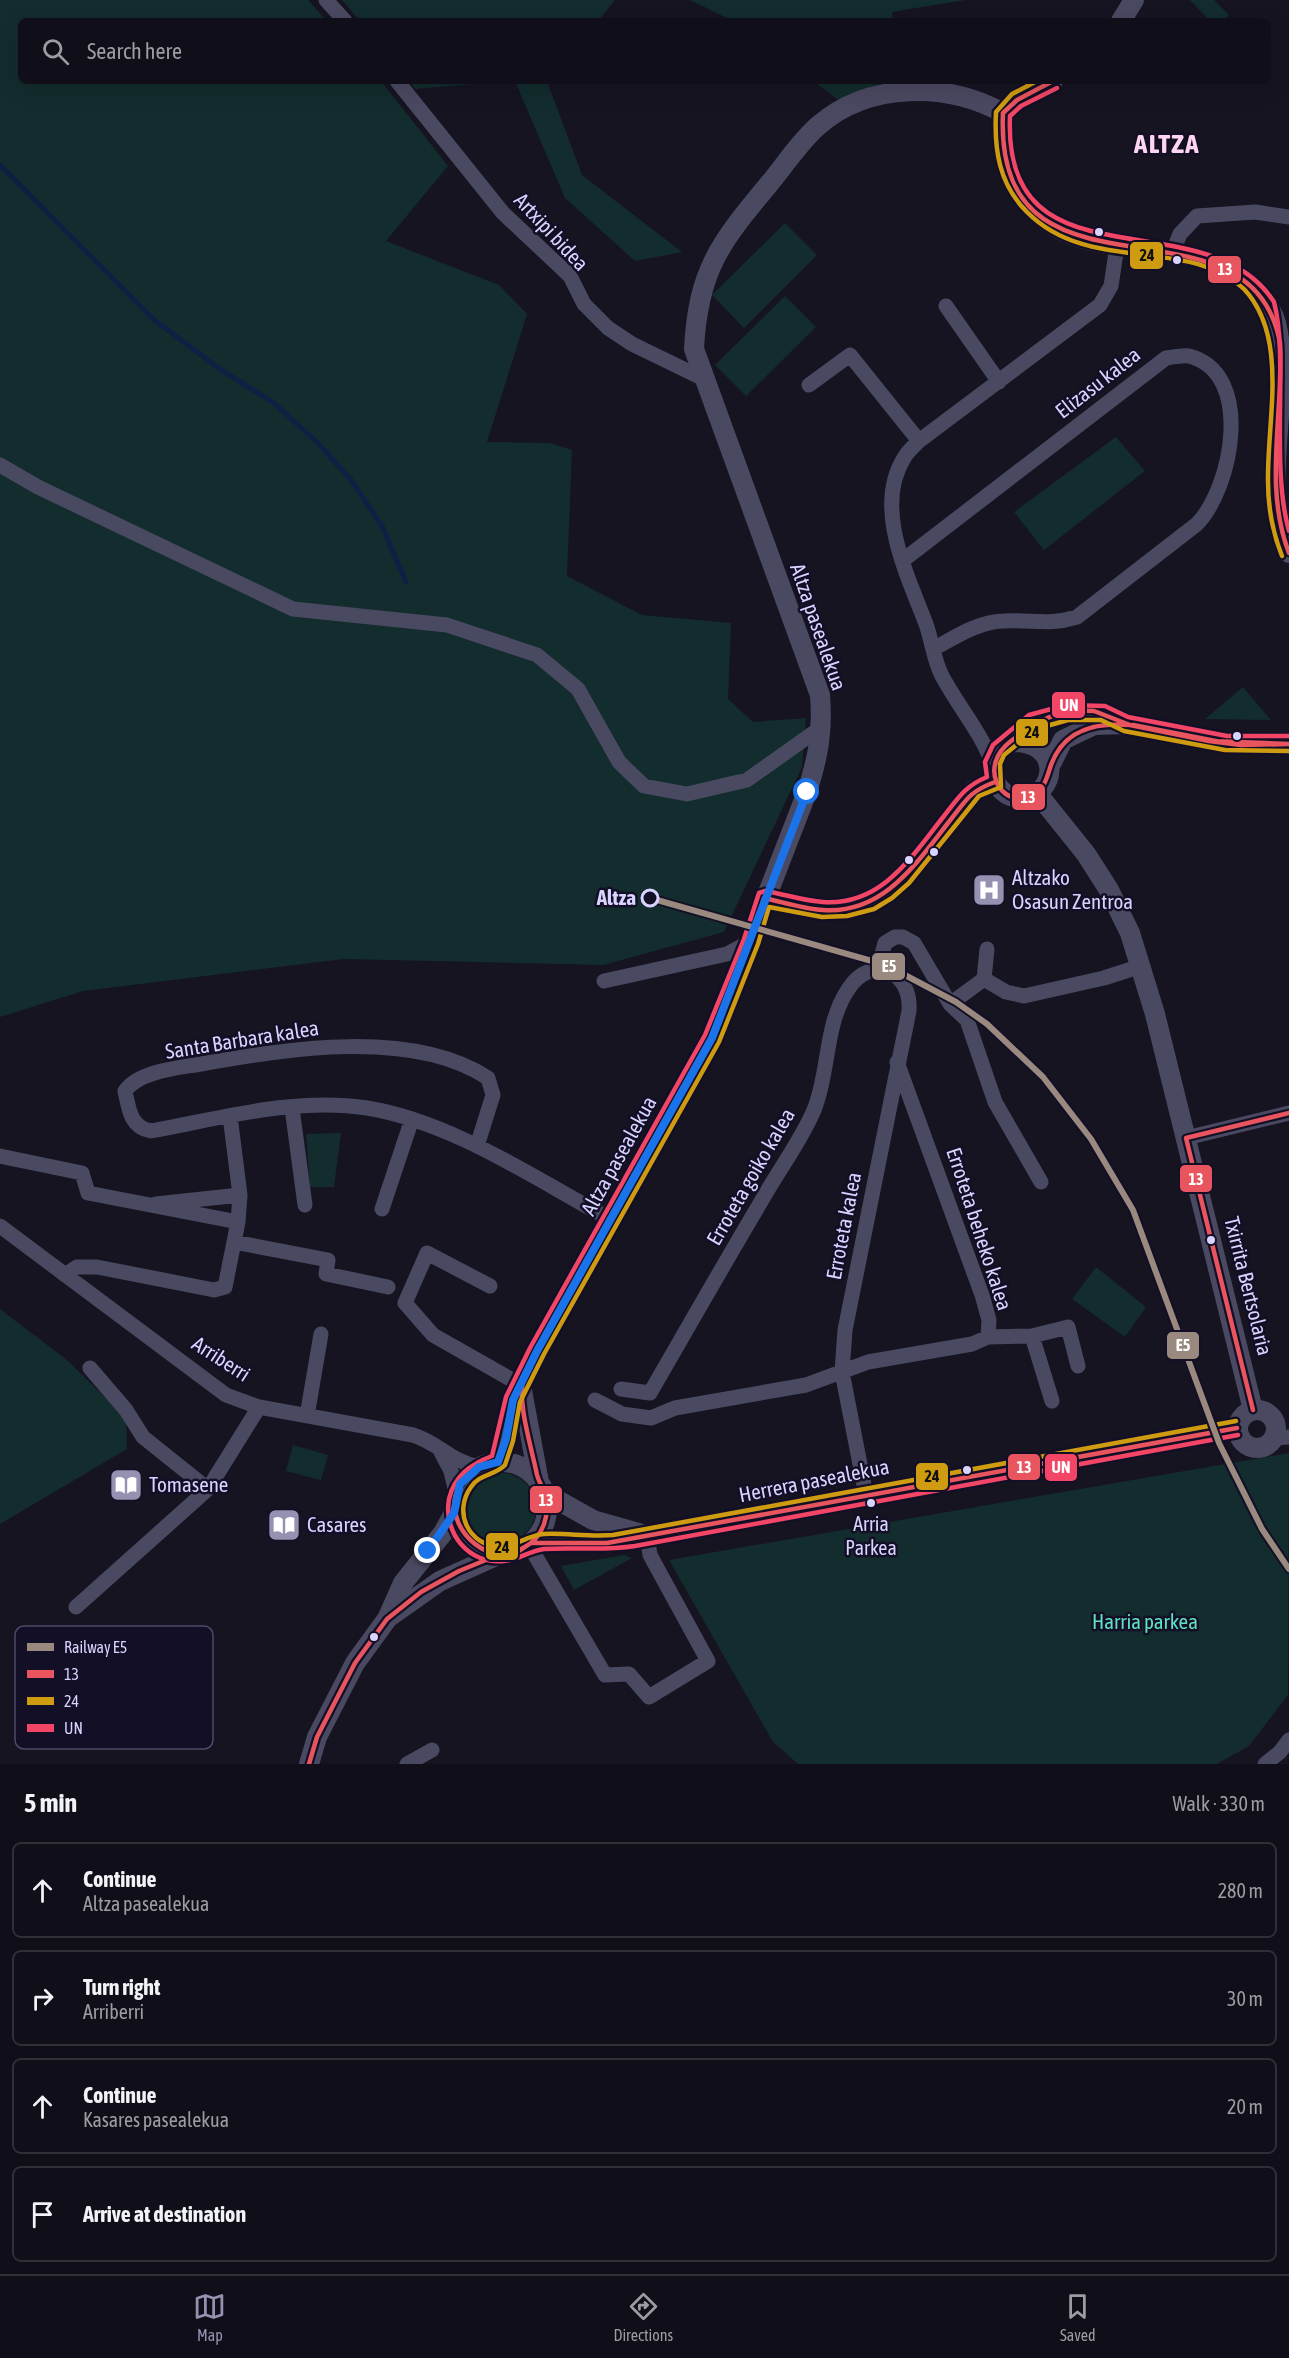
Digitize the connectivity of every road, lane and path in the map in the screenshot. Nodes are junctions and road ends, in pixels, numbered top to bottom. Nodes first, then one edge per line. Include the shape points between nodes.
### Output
1 (326, 0) edge
2 (1134, 0) edge
3 (342, 18) edge
4 (1123, 18) edge
5 (399, 84) edge
6 (1047, 84) edge
7 (1003, 113) junction
8 (1289, 217) edge
9 (1117, 246) junction
10 (1172, 253) junction
11 (946, 306) dead end
12 (702, 378) junction
13 (999, 382) junction
14 (809, 385) dead end
15 (919, 441) junction
16 (0, 465) edge
17 (1289, 553) edge
18 (902, 561) junction
19 (935, 648) junction
20 (1126, 724) junction
21 (823, 726) junction
22 (1012, 742) junction
23 (1289, 744) edge
24 (1050, 766) junction
25 (994, 772) junction
26 (1038, 793) junction
27 (764, 898) junction
28 (751, 941) junction
29 (987, 949) dead end
30 (1141, 966) junction
31 (884, 971) junction
32 (984, 979) junction
33 (604, 981) dead end
34 (950, 1004) junction
35 (897, 1062) junction
36 (292, 1108) junction
37 (1289, 1113) edge
38 (230, 1116) junction
39 (412, 1119) junction
40 (1186, 1138) junction
41 (477, 1146) junction
42 (0, 1156) edge
43 (1041, 1182) dead end
44 (240, 1196) junction
45 (156, 1204) junction
46 (305, 1205) dead end
47 (382, 1209) dead end
48 (610, 1219) junction
49 (238, 1222) junction
50 (0, 1226) edge
51 (234, 1242) junction
52 (65, 1275) junction
53 (490, 1286) dead end
54 (388, 1287) dead end
55 (321, 1334) dead end
56 (1032, 1336) junction
57 (988, 1337) junction
58 (1078, 1366) dead end
59 (90, 1368) dead end
60 (842, 1372) junction
61 (521, 1385) junction
62 (621, 1389) dead end
63 (595, 1400) dead end
64 (1052, 1401) dead end
65 (259, 1407) junction
66 (1253, 1410) junction
67 (307, 1416) junction
68 (1238, 1428) junction
69 (1282, 1431) edge
70 (441, 1452) junction
71 (488, 1465) junction
72 (542, 1488) junction
73 (208, 1489) junction
74 (866, 1496) junction
75 (455, 1503) junction
76 (647, 1535) junction
77 (530, 1544) junction
78 (498, 1555) junction
79 (76, 1607) dead end
80 (387, 1618) junction
81 (1289, 1740) edge
82 (432, 1750) dead end
83 (309, 1764) edge
84 (407, 1764) edge
85 (1265, 1764) edge

1 - 3 street
2 - 4 street
5 - 12 street, Artxipi bidea via 503,213 570,276 584,304 608,328
6 - 7 street via 1017,100
7 - 9 street via 1001,149 1009,173 1032,210 1052,227
7 - 12 street, Altza pasealekua via 980,101 909,90 874,96 842,109 818,126 728,234 708,272 698,300 694,330 694,349
8 - 10 street via 1254,212 1197,216 1180,234
9 - 10 street
9 - 13 street via 1111,286 1100,304
10 - 17 street via 1218,263 1245,280 1276,321 1280,351 1276,500 1281,533
11 - 13 street
12 - 21 street, Altza pasealekua via 820,695
13 - 15 street
14 - 15 street via 850,355
15 - 18 street via 903,458 892,504
16 - 21 street via 293,609 447,625 537,655 578,689 620,762 644,786 687,794 747,780
18 - 19 street
18 - 19 street, Elizasu kalea via 1166,358 1188,356 1211,369 1222,385 1230,412 1228,461 1222,485 1197,524 1077,617 1056,624 985,623
19 - 25 street via 940,673 986,747
20 - 22 street via 1103,713 1067,712 1032,722
20 - 23 street via 1226,743
20 - 24 street via 1094,725 1077,731 1064,740
21 - 27 street, Altza pasealekua via 807,792
22 - 24 street via 1029,741 1041,748
22 - 25 street via 998,750
24 - 26 street via 1049,777
25 - 26 street via 1009,796 1024,798
25 - 27 street via 974,790 904,878 870,902 822,910
26 - 30 street, Txirrita Bertsolaria via 1109,890
27 - 28 street, Altza pasealekua
28 - 33 street via 727,954
28 - 48 street, Altza pasealekua via 712,1038
29 - 32 street
30 - 32 street via 1024,996 1006,992
30 - 40 street, Txirrita Bertsolaria
31 - 34 street via 885,943 903,936 914,944
31 - 35 street, Erroteta kalea via 904,982 910,997
31 - 62 street, Erroteta goiko kalea via 861,974 849,988 836,1012 814,1109 651,1393
32 - 34 street
34 - 43 street via 967,1020 995,1102
35 - 57 street, Erroteta beheko kalea via 982,1295 989,1320
35 - 60 street, Erroteta kalea via 845,1330
36 - 38 street, Santa Barbara kalea
36 - 39 street, Santa Barbara kalea via 367,1108
36 - 46 street
37 - 40 street
38 - 41 street, Santa Barbara kalea via 151,1131 142,1129 129,1112 126,1091 138,1079 184,1067 308,1047 374,1047 422,1054 467,1065 488,1078 493,1095
38 - 44 street
39 - 41 street, Santa Barbara kalea
39 - 47 street
40 - 66 street, Txirrita Bertsolaria
41 - 48 street, Santa Barbara kalea
42 - 45 street via 82,1173 88,1193
44 - 45 street
44 - 49 street
45 - 49 street
48 - 61 street, Altza pasealekua
49 - 51 street
50 - 52 street, Arriberri
51 - 52 street via 225,1287 214,1290 97,1267 77,1267
51 - 54 street via 328,1260 326,1274
52 - 65 street, Arriberri via 216,1389
53 - 61 street via 427,1252 405,1303 433,1335
55 - 67 street
56 - 57 street
56 - 58 street via 1068,1327
56 - 64 street
57 - 60 street, Erroteta beheko kalea via 972,1344 868,1362
59 - 73 street via 143,1437
60 - 63 street via 806,1385 675,1408 651,1418 622,1414
60 - 74 street, Erroteta kalea
61 - 71 street, Altza pasealekua via 511,1408 506,1439
61 - 72 street
65 - 67 street, Arriberri
65 - 73 street
66 - 68 street via 1242,1417
66 - 69 street via 1265,1412
67 - 70 street, Arriberri via 413,1435
68 - 69 street via 1241,1440 1252,1448 1264,1447
68 - 74 street, Herrera pasealekua
70 - 71 street, Arriberri via 459,1461
70 - 75 street via 451,1472
71 - 72 street, Arriberri via 521,1467
71 - 75 street via 460,1484
72 - 76 street, Herrera pasealekua via 593,1520
72 - 77 street via 547,1509 544,1524
73 - 79 street
74 - 76 street, Herrera pasealekua
75 - 78 street via 460,1531 471,1544
75 - 80 street via 443,1533 403,1583
76 - 77 street, Herrera pasealekua via 607,1543
76 - 77 street via 650,1555 708,1661 649,1697 629,1674 606,1675
77 - 78 street
78 - 80 street via 440,1581
80 - 83 street via 355,1663 333,1704
81 - 85 street
82 - 84 street

